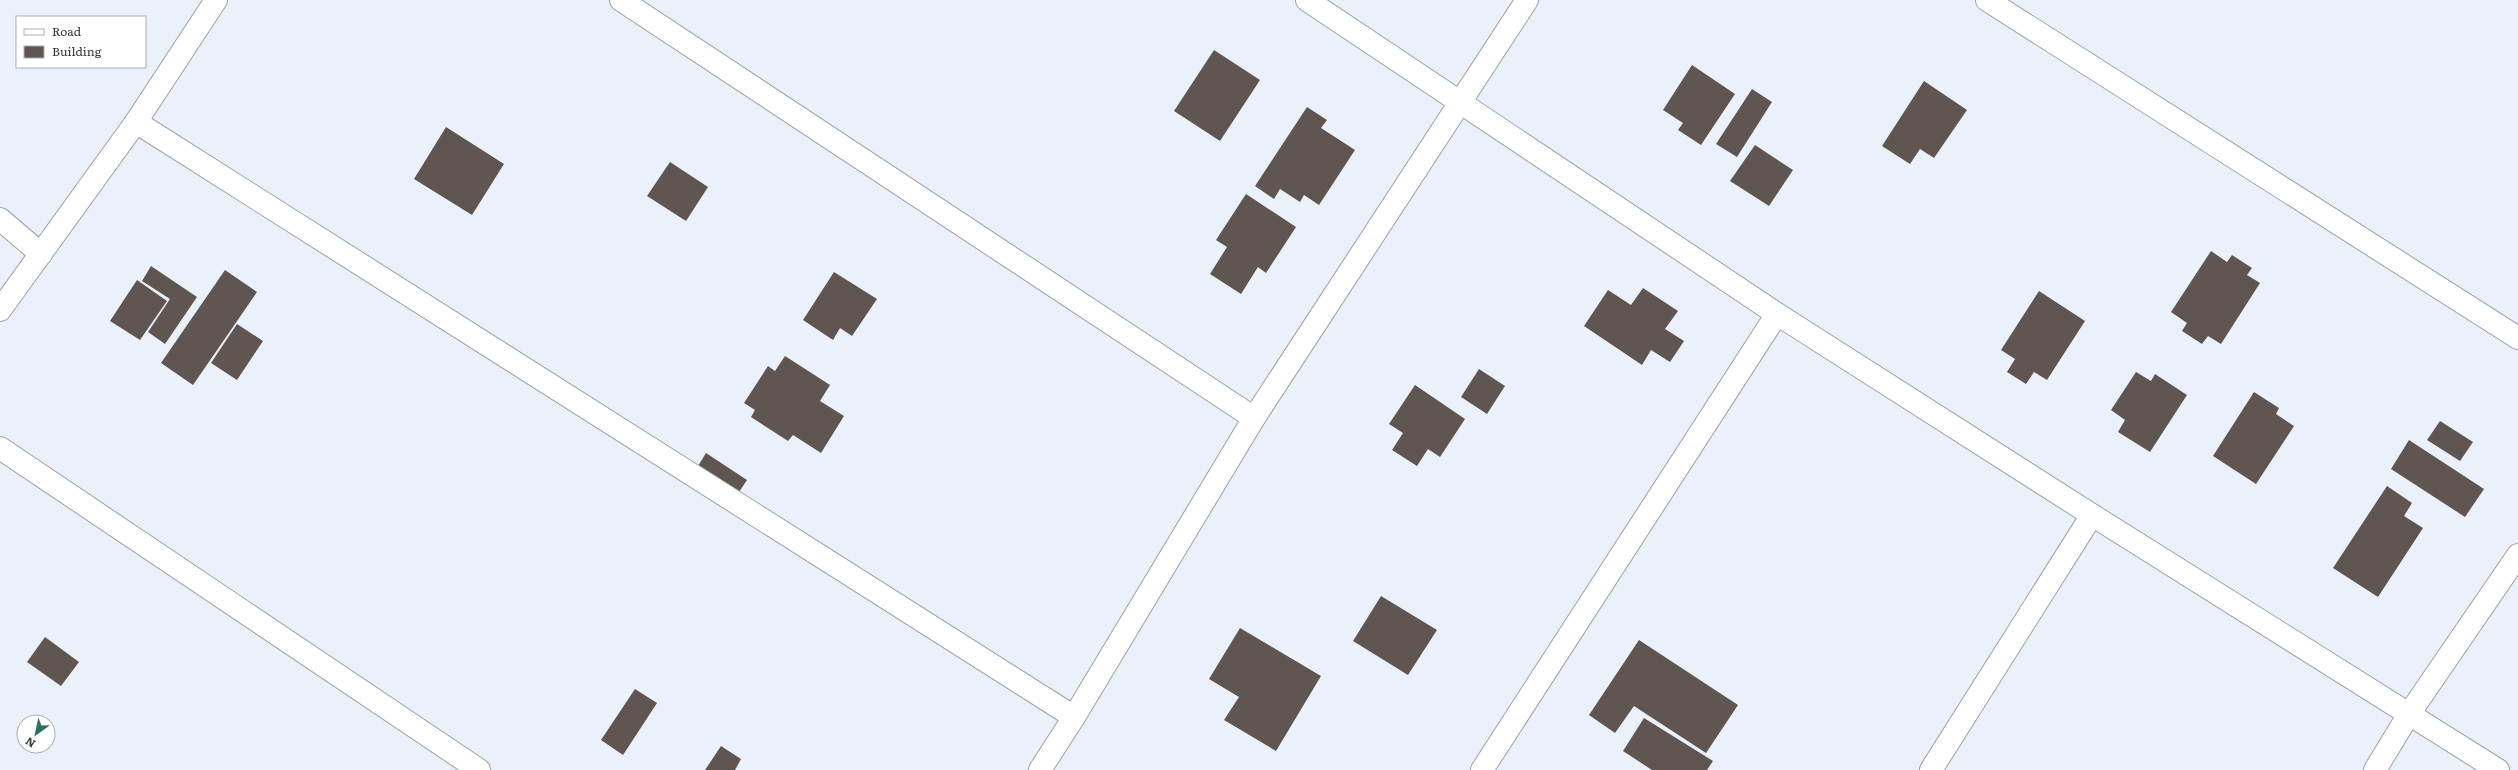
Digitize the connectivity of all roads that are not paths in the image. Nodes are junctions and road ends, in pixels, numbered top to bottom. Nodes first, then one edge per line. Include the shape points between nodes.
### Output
1 (216, 0) edge
2 (621, 0) edge
3 (1307, 0) edge
4 (1527, 0) edge
5 (1987, 0) edge
6 (1461, 103) junction
7 (136, 122) junction
8 (0, 219) edge
9 (41, 254) junction
10 (0, 310) edge
11 (1777, 314) junction
12 (2518, 338) edge
13 (1254, 418) junction
14 (0, 448) edge
15 (2092, 515) junction
16 (2518, 556) edge
17 (2409, 714) junction
18 (1074, 717) junction
19 (478, 770) edge
20 (1040, 770) edge
21 (1482, 770) edge
22 (1931, 770) edge
23 (2375, 770) edge
24 (2498, 770) edge

1 - 7 street
2 - 13 street
3 - 6 street
4 - 6 street
5 - 12 street
6 - 11 street
6 - 13 street
7 - 9 street
7 - 18 street
8 - 9 street
9 - 10 street
11 - 15 street
11 - 21 street
13 - 18 street
14 - 19 street
15 - 17 street
15 - 22 street
16 - 17 street
17 - 23 street
17 - 24 street
18 - 20 street

